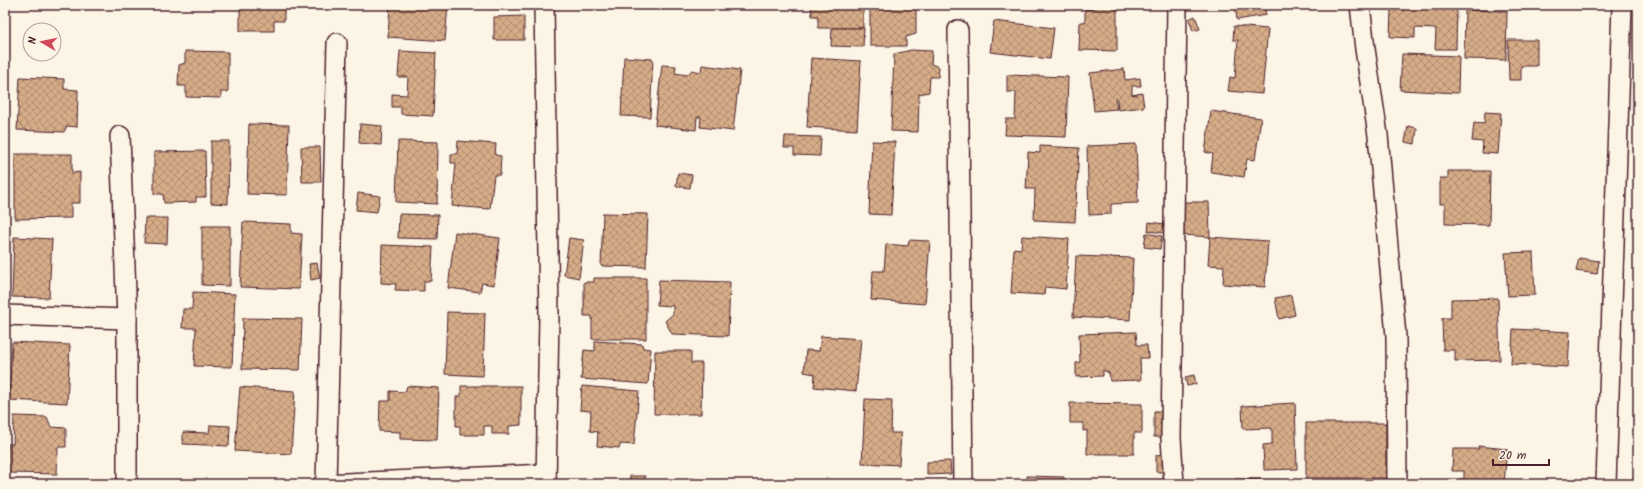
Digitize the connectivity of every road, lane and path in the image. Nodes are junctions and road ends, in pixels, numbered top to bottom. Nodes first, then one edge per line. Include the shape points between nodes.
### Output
1 (544, 5) edge
2 (1177, 5) edge
3 (1360, 5) edge
4 (1622, 5) edge
5 (958, 30) dead end
6 (337, 43) dead end
7 (120, 136) dead end
8 (5, 315) edge
9 (127, 319) junction
10 (546, 479) edge
11 (127, 484) edge
12 (325, 484) edge
13 (962, 484) edge
14 (1174, 484) edge
15 (1397, 484) edge
16 (1606, 484) edge

1 - 10 street via 549,316
2 - 14 street via 1171,438
3 - 15 street via 1378,135 1396,336
4 - 16 street
5 - 13 street
6 - 12 street
7 - 9 street
8 - 9 street
9 - 11 street
10 - 12 street

